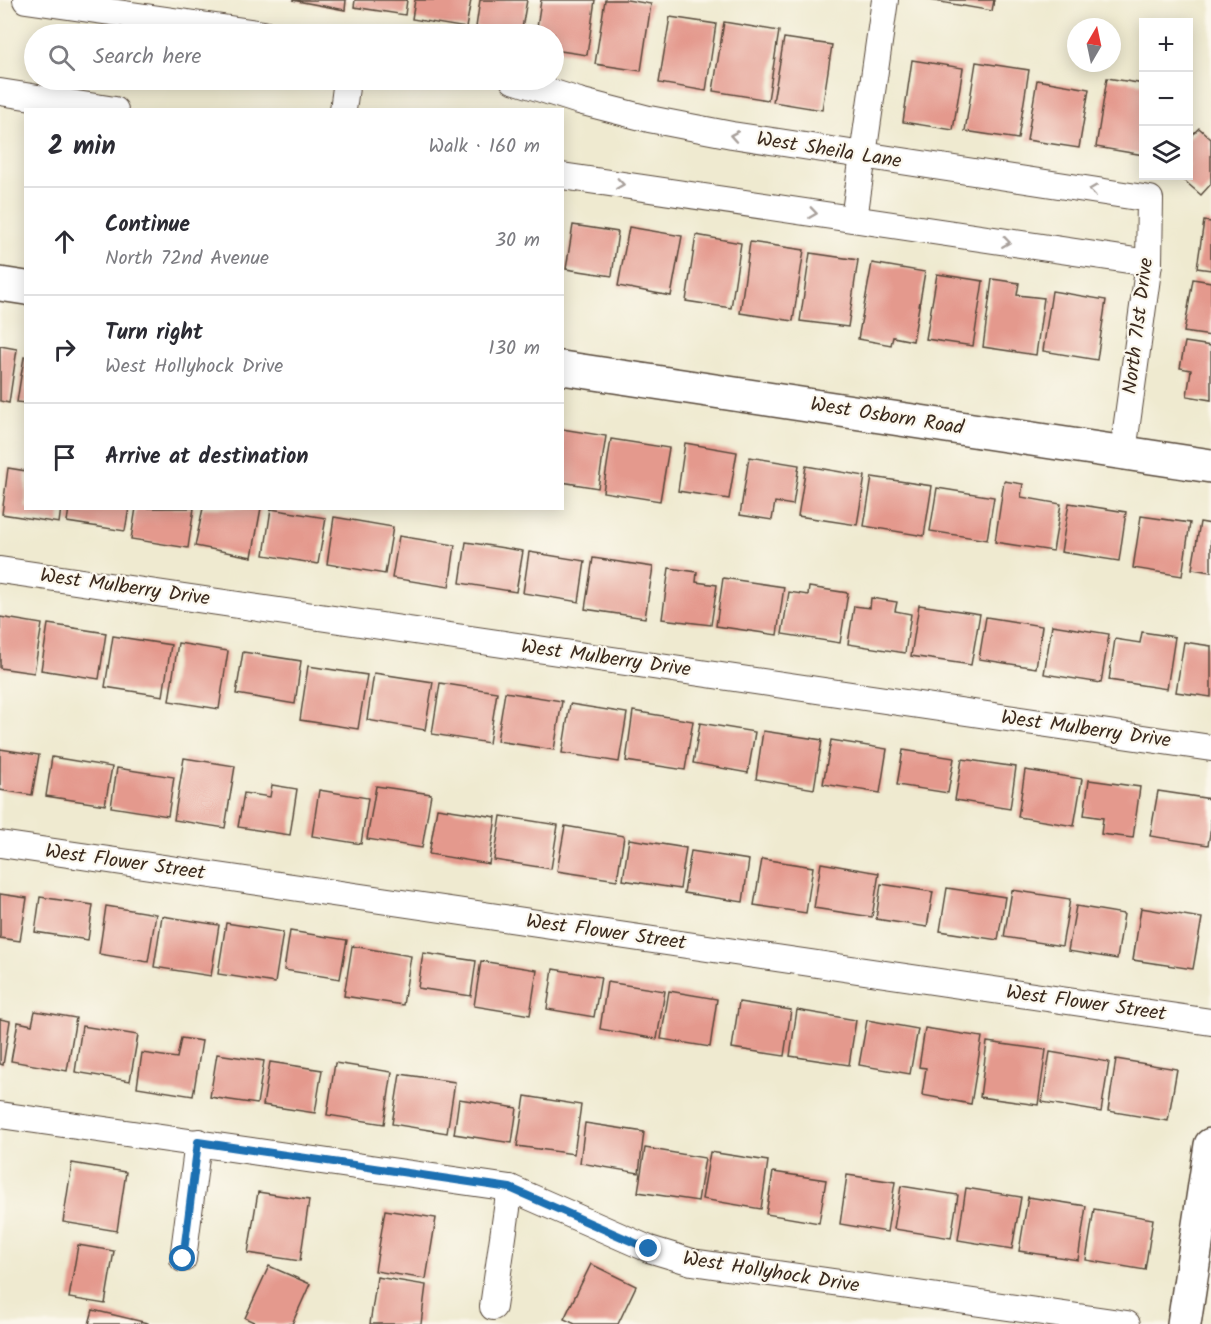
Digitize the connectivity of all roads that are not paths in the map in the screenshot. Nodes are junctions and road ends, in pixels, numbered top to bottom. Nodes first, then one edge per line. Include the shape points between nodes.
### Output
1 (26, 0) edge
2 (885, 0) edge
3 (194, 24) edge
4 (346, 90) edge
5 (544, 90) edge
6 (0, 93) edge
7 (101, 108) edge
8 (344, 108) edge
9 (863, 156) junction
10 (564, 176) edge
11 (1150, 199) joint
12 (854, 219) junction
13 (1149, 263) junction
14 (0, 284) edge
15 (24, 288) edge
16 (564, 368) edge
17 (1123, 452) junction
18 (1211, 466) edge
19 (0, 570) edge
20 (1211, 748) edge
21 (0, 844) edge
22 (1211, 1022) edge
23 (0, 1115) edge
24 (198, 1142) junction
25 (1211, 1144) edge
26 (510, 1188) junction
27 (183, 1259) dead end
28 (494, 1307) dead end
29 (1128, 1324) edge
30 (1184, 1324) edge

1 - 3 street
2 - 9 street
4 - 8 street
9 -> 5 street, West Sheila Lane via 649,119
6 - 7 street
11 -> 9 street, West Sheila Lane
9 - 12 street
10 -> 12 street
11 - 13 street, North 71st Drive
12 -> 13 street
13 - 17 street, North 71st Drive
14 - 15 street
16 - 17 street, West Osborn Road
17 - 18 street, West Osborn Road
19 - 20 street, West Mulberry Drive
21 - 22 street, West Flower Street
23 - 24 street, West Hollyhock Drive
24 - 26 street, West Hollyhock Drive
24 - 27 street
25 - 30 street
26 - 28 street
26 - 29 street, West Hollyhock Drive via 649,1249 692,1262

